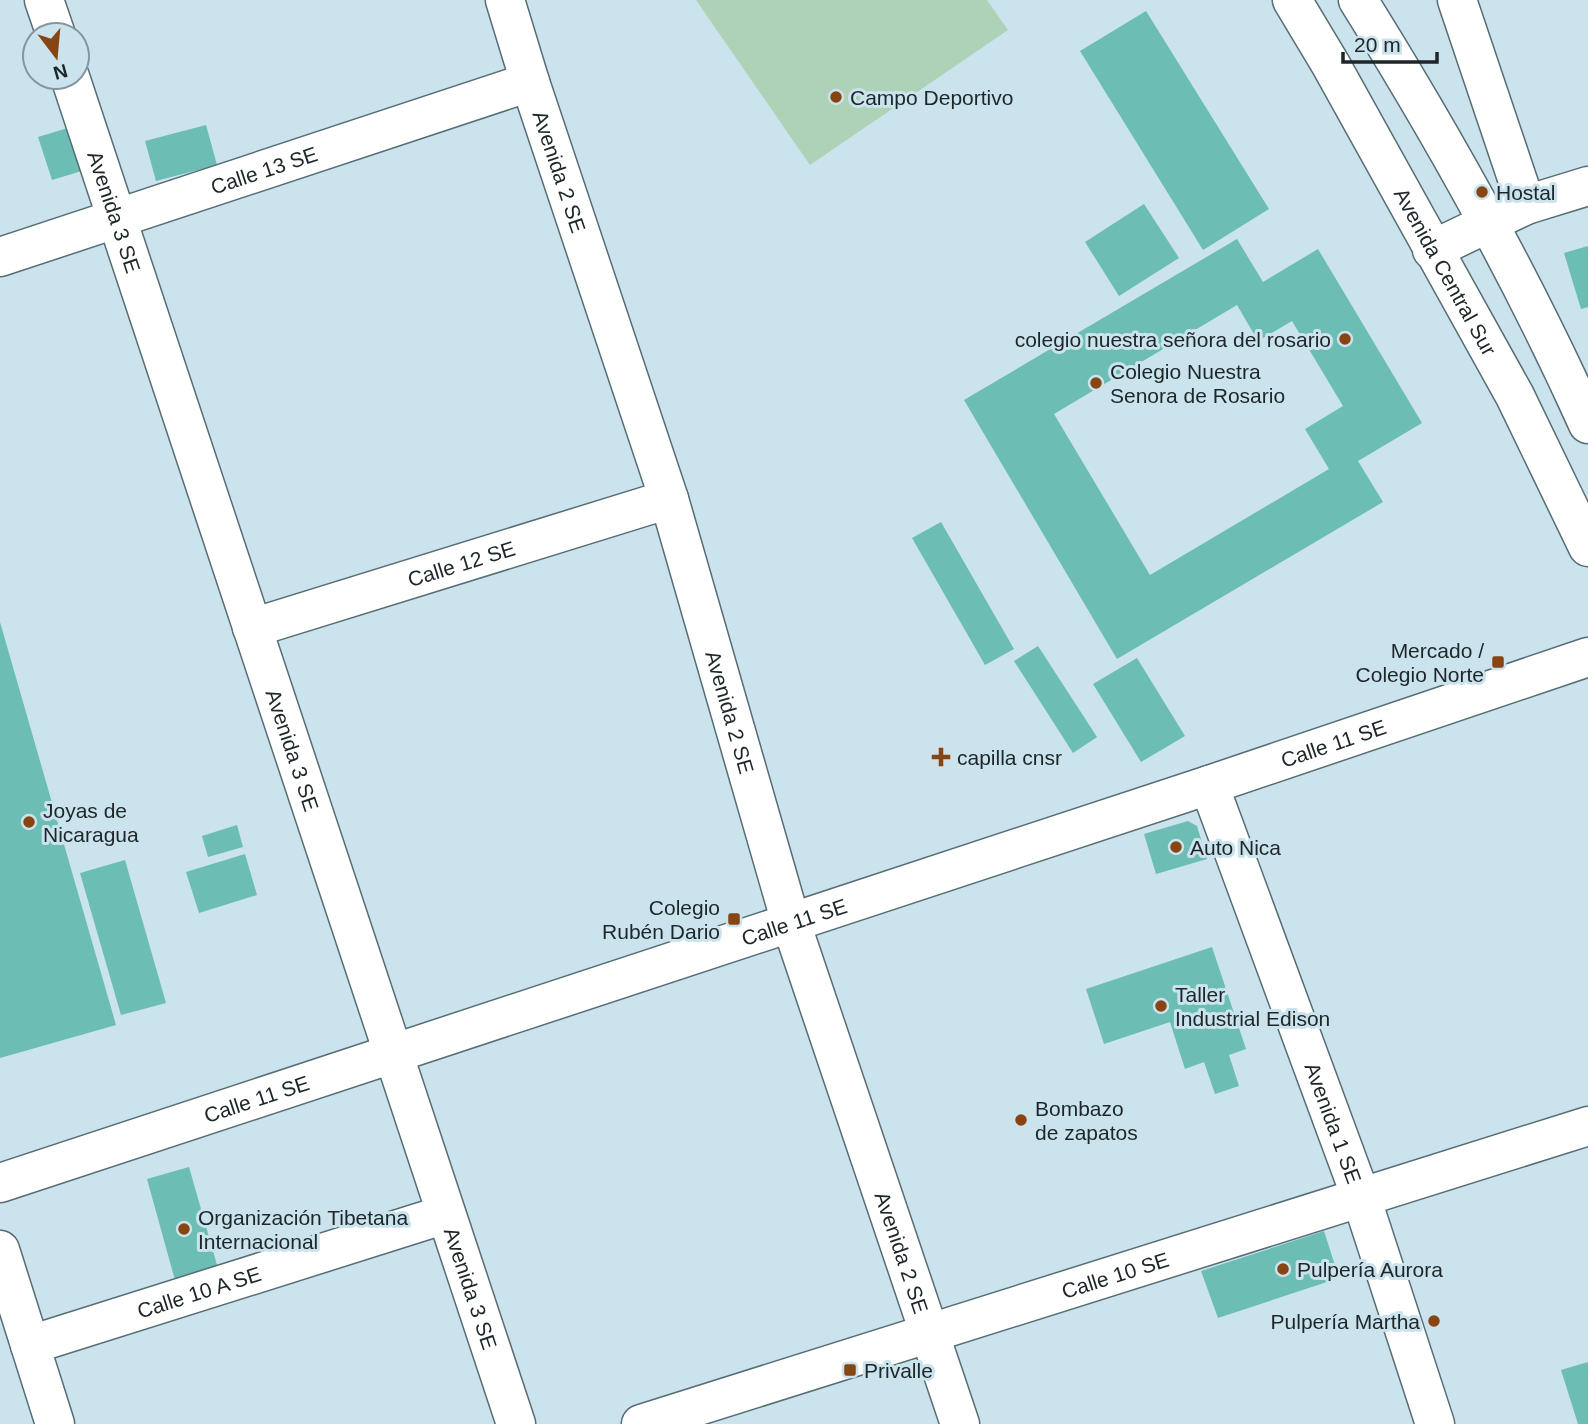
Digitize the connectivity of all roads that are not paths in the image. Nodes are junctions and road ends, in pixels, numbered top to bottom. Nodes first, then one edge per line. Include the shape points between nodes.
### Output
1 (44, 0) edge
2 (505, 0) edge
3 (1292, 0) edge
4 (1358, 0) edge
5 (1457, 0) edge
6 (51, 21) edge
7 (530, 82) junction
8 (75, 91) edge
9 (1588, 186) edge
10 (1526, 205) junction
11 (117, 220) junction
12 (1489, 223) junction
13 (1432, 250) junction
14 (0, 257) edge
15 (1588, 424) edge
16 (669, 499) junction
17 (1588, 547) edge
18 (252, 628) junction
19 (1588, 657) edge
20 (1209, 785) junction
21 (791, 923) junction
22 (393, 1054) junction
23 (1588, 1126) edge
24 (0, 1183) edge
25 (1361, 1197) junction
26 (446, 1214) junction
27 (0, 1250) edge
28 (929, 1334) junction
29 (30, 1345) junction
30 (55, 1424) edge
31 (516, 1424) edge
32 (641, 1424) edge
33 (960, 1424) edge
34 (1435, 1424) edge

1 - 6 street
2 - 7 street, Avenida 2 SE
3 - 13 street, Avenida Central Sur
4 - 12 street
5 - 10 street
7 - 11 street, Calle 13 SE
7 - 16 street, Avenida 2 SE
8 - 11 street, Avenida 3 SE
9 - 10 street
10 - 12 street
11 - 14 street, Calle 13 SE
11 - 18 street, Avenida 3 SE
12 - 13 street
12 - 15 street
13 - 17 street, Avenida Central Sur via 1515,396
16 - 18 street, Calle 12 SE
16 - 21 street, Avenida 2 SE
18 - 22 street, Avenida 3 SE
19 - 20 street, Calle 11 SE
20 - 21 street, Calle 11 SE
20 - 25 street, Avenida 1 SE
21 - 22 street, Calle 11 SE
21 - 28 street, Avenida 2 SE
22 - 24 street, Calle 11 SE
22 - 26 street, Avenida 3 SE
23 - 25 street, Calle 10 SE
25 - 28 street, Calle 10 SE
25 - 34 street, Avenida 1 SE
26 - 29 street, Calle 10 A SE
26 - 31 street, Avenida 3 SE
27 - 29 street
28 - 32 street, Calle 10 SE
28 - 33 street, Avenida 2 SE
29 - 30 street

